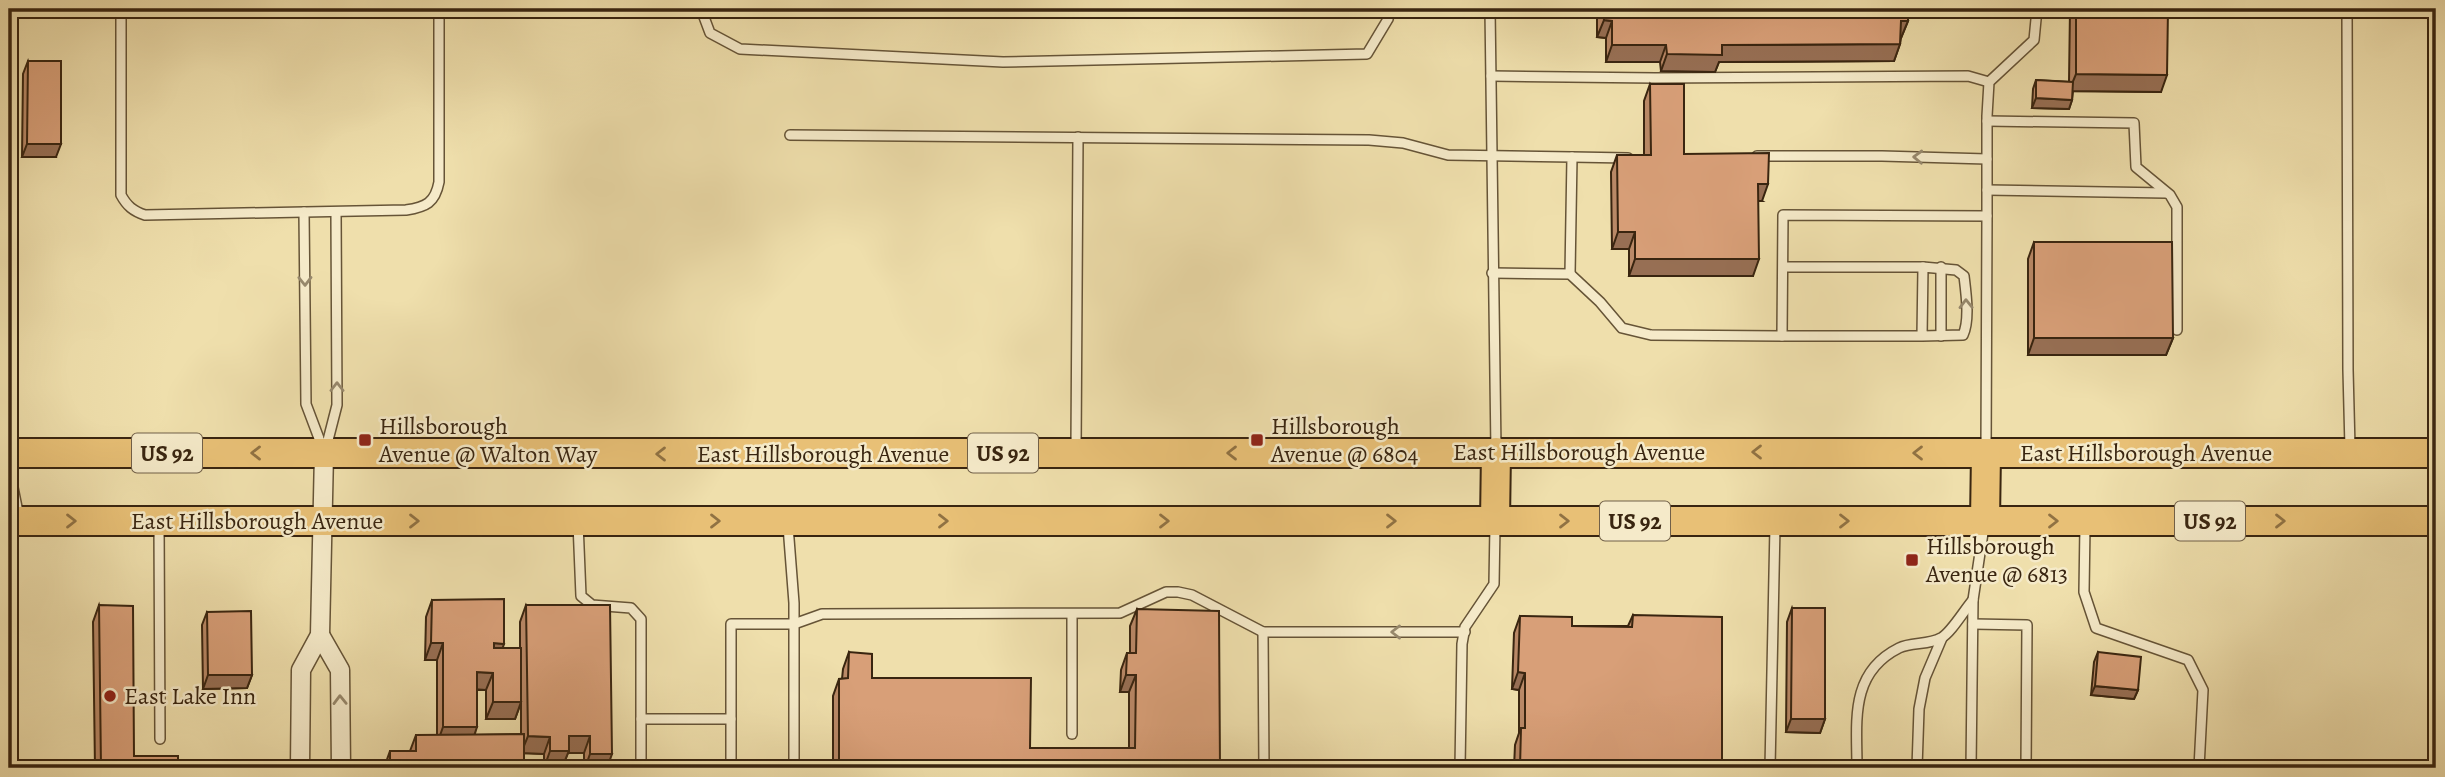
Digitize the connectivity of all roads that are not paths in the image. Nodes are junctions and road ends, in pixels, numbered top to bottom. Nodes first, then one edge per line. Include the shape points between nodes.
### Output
1 (121, 9) edge
2 (439, 9) edge
3 (701, 9) edge
4 (1390, 9) edge
5 (1490, 9) edge
6 (2037, 9) edge
7 (2347, 9) edge
8 (1491, 76) junction
9 (1989, 82) junction
10 (1987, 121) junction
11 (790, 135) dead end
12 (1078, 137) junction
13 (1491, 155) junction
14 (1749, 156) edge
15 (1572, 157) junction
16 (1640, 158) edge
17 (1987, 159) junction
18 (1987, 190) junction
19 (2166, 193) junction
20 (304, 212) junction
21 (336, 212) junction
22 (1987, 216) junction
23 (1784, 267) junction
24 (1923, 267) junction
25 (1941, 267) junction
26 (1492, 273) junction
27 (1570, 274) junction
28 (2177, 330) dead end
29 (1782, 336) junction
30 (1922, 337) junction
31 (1941, 337) junction
32 (1496, 452) junction
33 (9, 453) edge
34 (324, 453) junction
35 (1076, 453) junction
36 (1986, 453) junction
37 (2350, 453) junction
38 (2436, 453) edge
39 (9, 468) edge
40 (15, 521) edge
41 (159, 521) junction
42 (321, 521) junction
43 (578, 521) junction
44 (787, 521) junction
45 (1495, 521) junction
46 (1776, 521) junction
47 (1984, 521) junction
48 (2085, 521) junction
49 (2436, 521) edge
50 (1973, 600) junction
51 (1072, 614) junction
52 (794, 624) junction
53 (1973, 624) junction
54 (1262, 632) junction
55 (1465, 632) junction
56 (320, 635) junction
57 (1942, 638) junction
58 (641, 719) junction
59 (731, 719) junction
60 (1072, 734) dead end
61 (160, 739) dead end
62 (300, 768) edge
63 (341, 768) edge
64 (641, 768) edge
65 (731, 768) edge
66 (794, 768) edge
67 (1264, 768) edge
68 (1461, 768) edge
69 (1770, 768) edge
70 (1857, 768) edge
71 (1917, 768) edge
72 (1971, 768) edge
73 (2026, 768) edge
74 (2199, 768) edge

1 - 20 lane via 120,181 126,205 145,215
2 - 21 lane via 437,194 421,208 406,211
3 - 4 lane via 710,33 740,49 1003,62 1367,54
5 - 8 lane
6 - 9 lane via 2034,40
7 - 37 lane
8 - 9 lane via 1968,76
8 - 13 lane
9 - 10 lane
10 - 17 lane
10 - 19 lane via 2134,123 2136,167
11 - 12 lane
12 - 13 lane via 1368,139 1448,155
12 - 35 lane
13 - 15 lane
13 - 26 lane
17 -> 14 lane
15 - 16 lane
15 - 27 lane
17 - 18 lane
18 - 19 lane
18 - 22 lane
19 - 28 lane via 2177,207
20 - 21 lane
20 -> 34 lane via 306,404
34 -> 21 lane via 337,405
22 - 23 lane via 1783,215
22 - 36 lane
23 - 24 lane
23 - 29 lane
24 - 25 lane
24 - 30 lane
25 - 31 lane
31 -> 25 lane via 1963,335 1966,328 1964,276
26 - 27 lane
26 - 32 lane
27 - 29 lane via 1622,328 1651,335
29 - 30 lane
30 - 31 lane
32 -> 35 main road, East Hillsborough Avenue / US 92
36 -> 32 main road, East Hillsborough Avenue / US 92
32 - 45 main road
34 -> 33 main road, East Hillsborough Avenue / US 92
35 -> 34 main road, East Hillsborough Avenue / US 92
34 - 42 street
36 - 37 main road, East Hillsborough Avenue / US 92
36 - 47 main road
37 - 38 main road, East Hillsborough Avenue / US 92
39 - 40 lane
40 -> 41 main road, East Hillsborough Avenue / US 92
41 - 42 main road, East Hillsborough Avenue / US 92
41 - 61 lane
42 -> 43 main road, East Hillsborough Avenue / US 92
42 - 56 street
43 -> 44 main road, East Hillsborough Avenue / US 92
43 - 58 lane via 580,596 592,605 632,608 641,618
44 -> 45 main road, East Hillsborough Avenue / US 92
44 - 52 lane
45 -> 46 main road, East Hillsborough Avenue / US 92
45 - 55 lane via 1494,584
46 -> 47 main road, East Hillsborough Avenue / US 92
46 - 69 lane
47 -> 48 main road, East Hillsborough Avenue / US 92
47 - 50 lane
48 -> 49 main road, East Hillsborough Avenue / US 92
48 - 74 lane via 2084,592 2096,628 2188,660 2203,690
50 - 53 lane
50 - 57 lane
51 - 52 lane via 822,614
51 - 54 lane via 1120,613 1166,592 1178,592
51 - 60 lane
52 - 59 lane via 731,624
52 - 66 lane
53 - 72 lane
53 - 73 lane via 2027,625
55 -> 54 lane
54 - 67 lane
55 - 68 lane
56 - 62 street via 302,670
63 -> 56 street via 340,670
57 - 70 lane via 1901,647 1867,676 1857,700
57 - 71 lane via 1925,678 1919,709
58 - 59 lane
58 - 64 lane
59 - 65 lane

